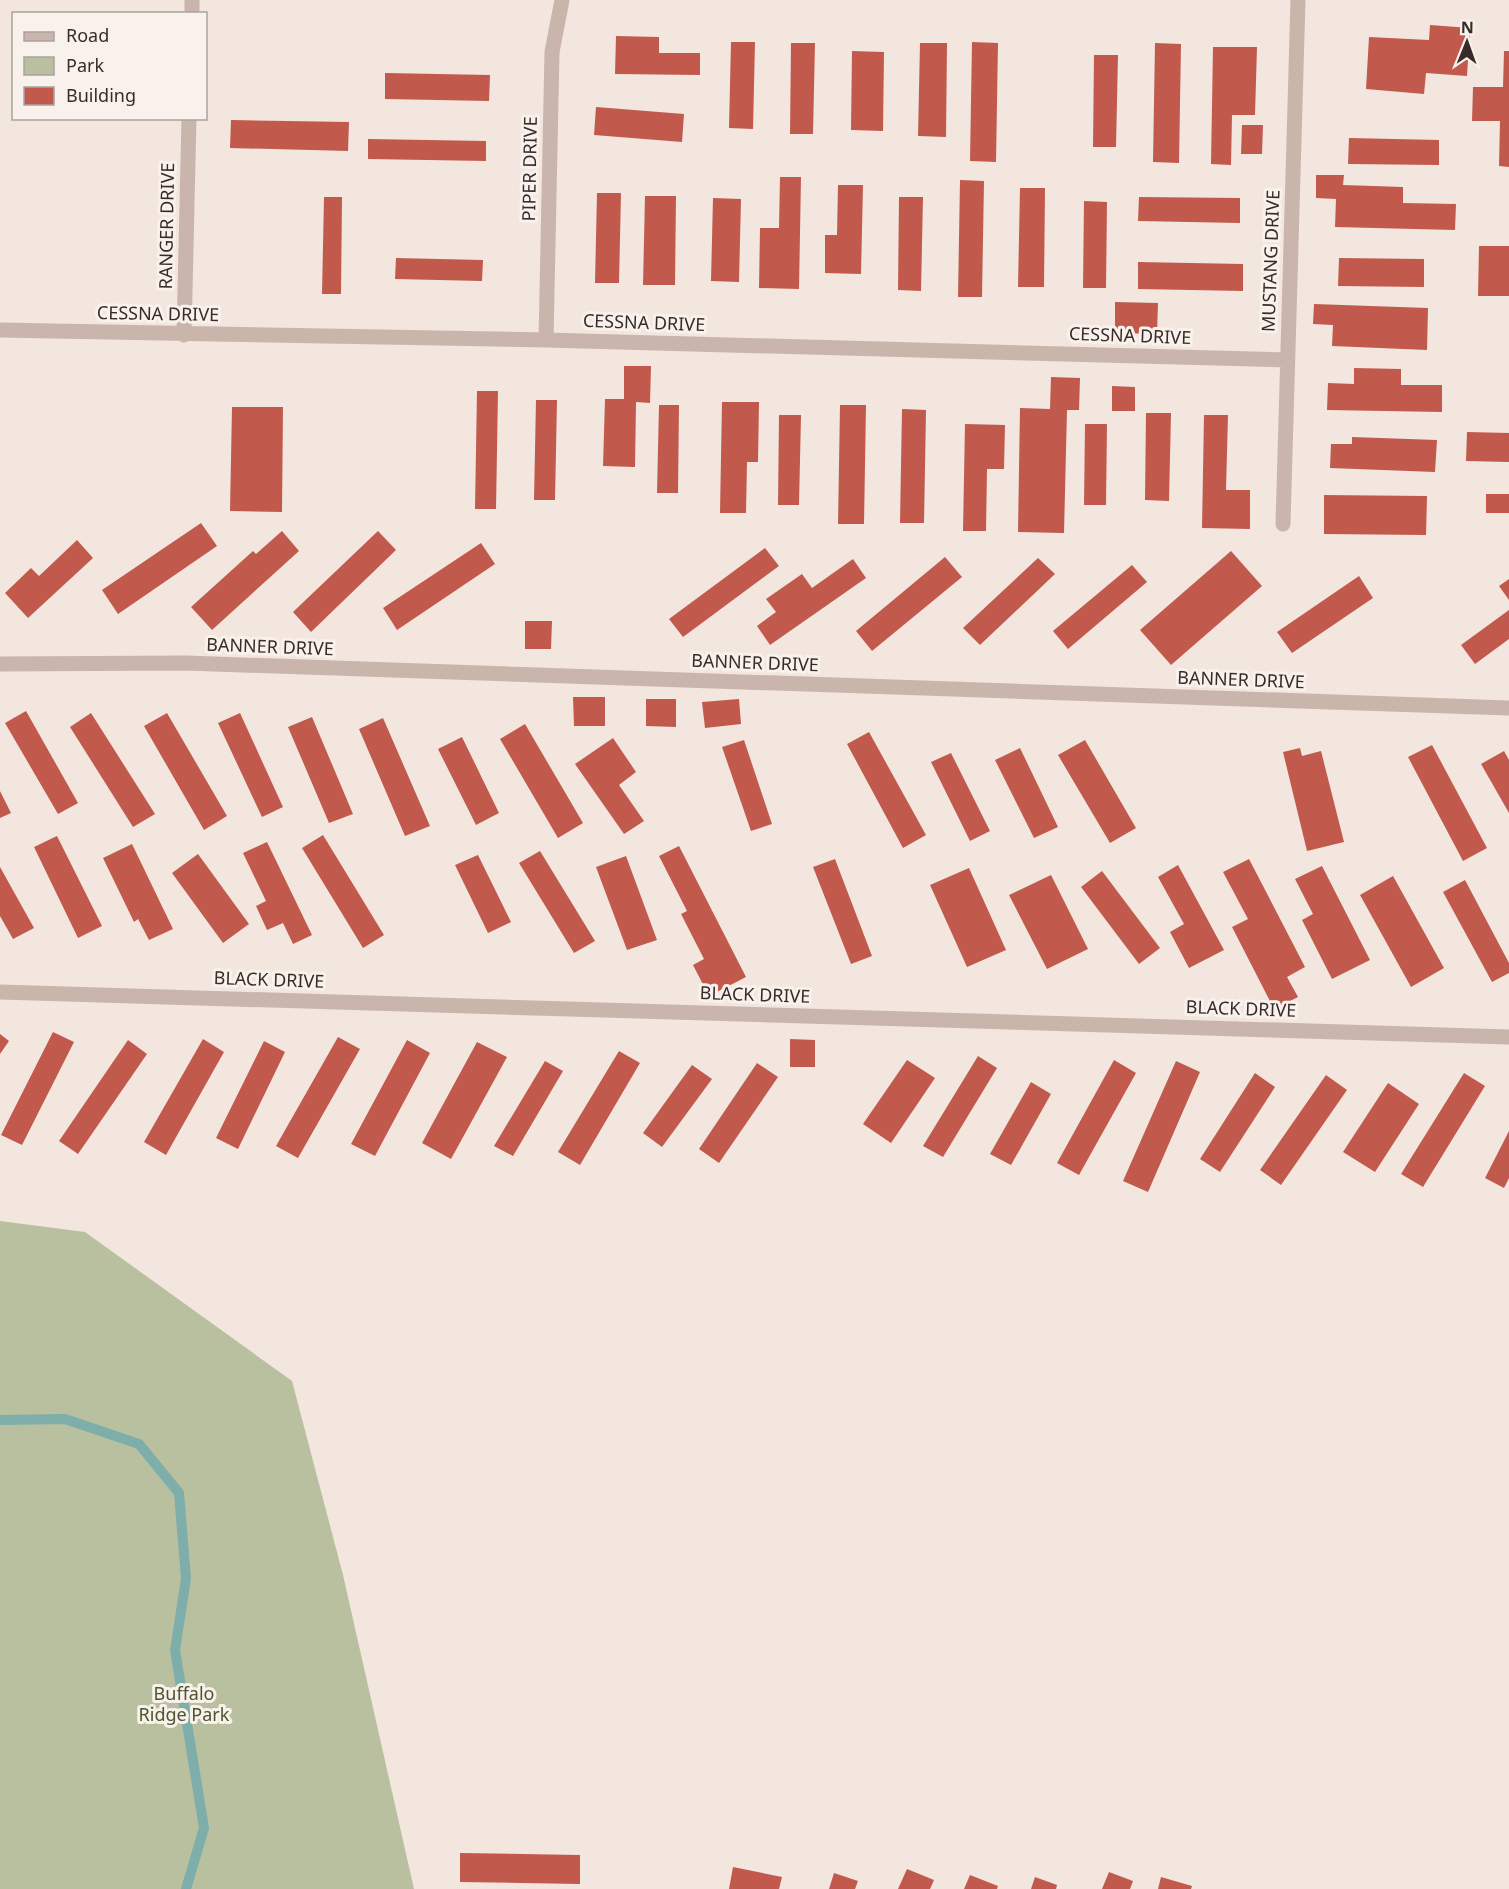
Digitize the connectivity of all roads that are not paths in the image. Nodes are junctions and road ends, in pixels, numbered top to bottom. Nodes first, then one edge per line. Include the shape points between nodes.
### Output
1 (562, 0) edge
2 (1298, 0) edge
3 (189, 120) edge
4 (0, 330) edge
5 (184, 334) junction
6 (546, 340) junction
7 (1287, 360) junction
8 (1283, 524) dead end
9 (0, 664) edge
10 (1509, 708) edge
11 (0, 992) edge
12 (1509, 1037) edge

1 - 6 street, PIPER DRIVE via 552,52
2 - 7 street, MUSTANG DRIVE
3 - 5 street, RANGER DRIVE
4 - 5 street, CESSNA DRIVE
5 - 6 street, CESSNA DRIVE
6 - 7 street, CESSNA DRIVE
7 - 8 street, MUSTANG DRIVE
9 - 10 street, BANNER DRIVE via 198,664
11 - 12 street, BLACK DRIVE

